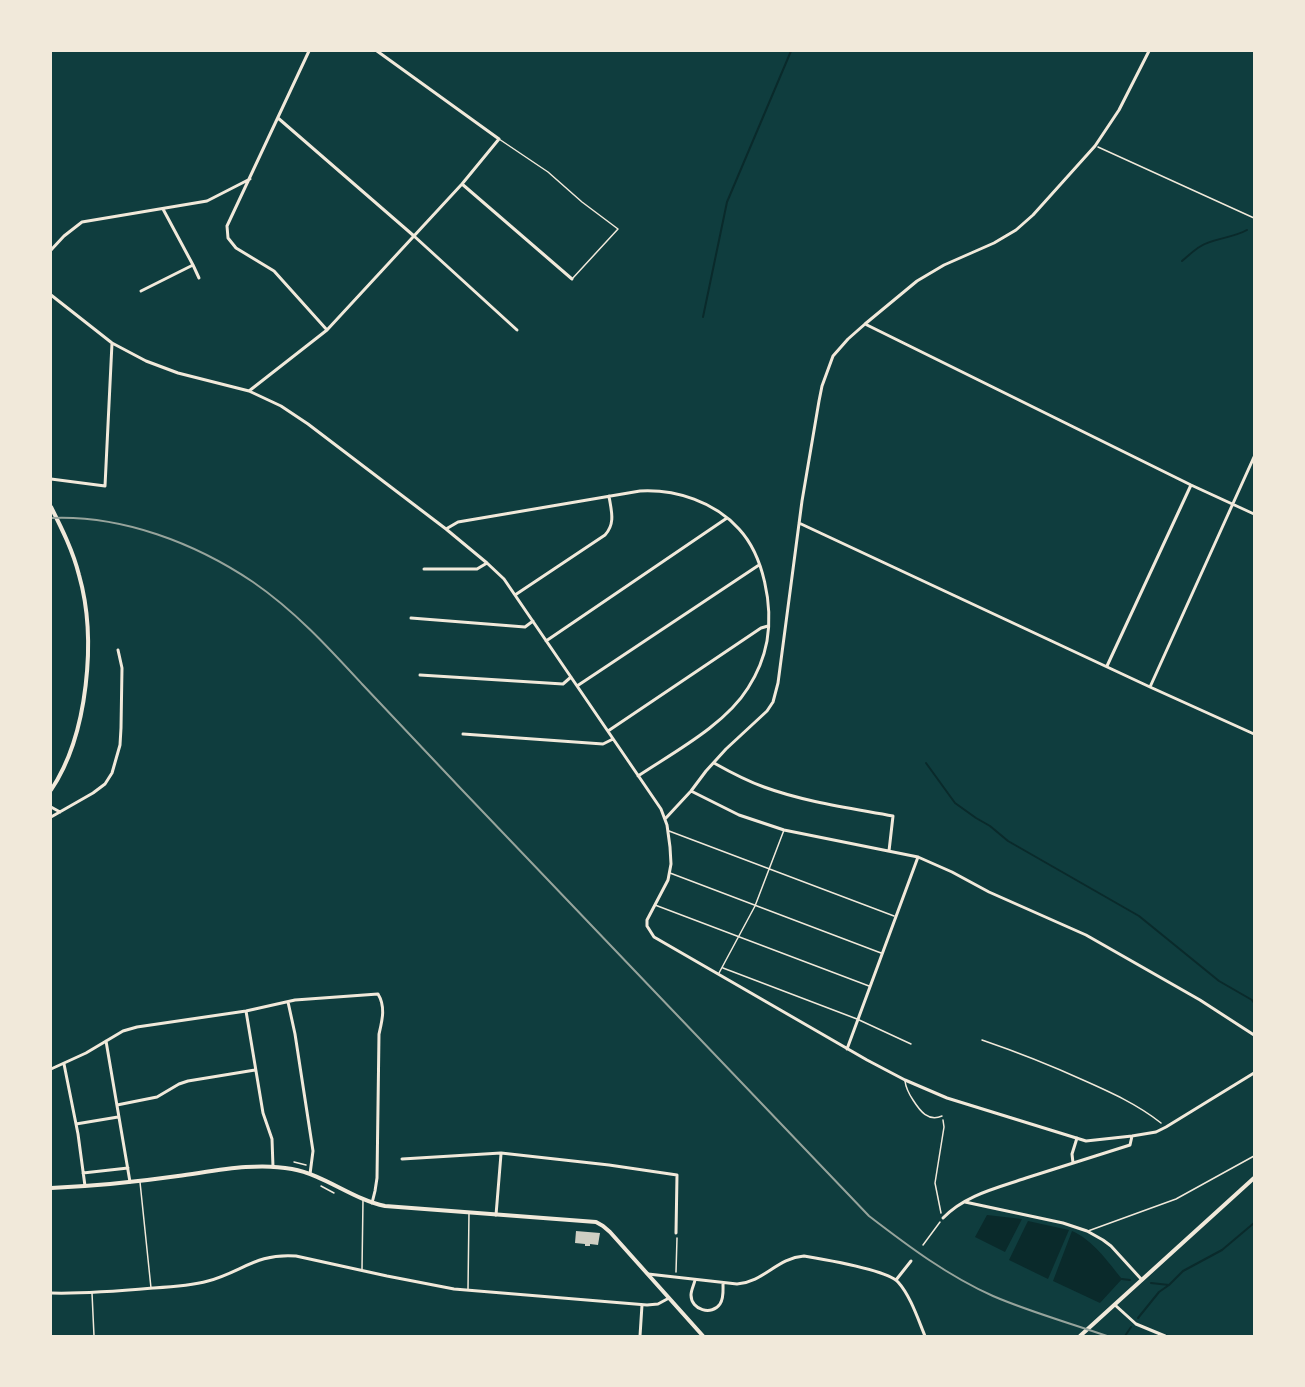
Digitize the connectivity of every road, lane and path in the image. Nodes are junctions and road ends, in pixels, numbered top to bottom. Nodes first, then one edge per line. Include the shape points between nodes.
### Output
1 (309, 51) edge
2 (377, 51) edge
3 (1149, 51) edge
4 (278, 118) junction
5 (499, 139) junction
6 (1095, 146) junction
7 (250, 179) junction
8 (462, 184) junction
9 (163, 209) junction
10 (1254, 218) edge
11 (414, 236) junction
12 (51, 250) edge
13 (193, 265) junction
14 (198, 278) dead end
15 (572, 279) joint
16 (141, 291) dead end
17 (51, 295) edge
18 (865, 324) junction
19 (327, 330) junction
20 (517, 330) dead end
21 (112, 343) junction
22 (249, 391) junction
23 (1254, 457) edge
24 (51, 479) edge
25 (1191, 485) junction
26 (609, 496) junction
27 (1232, 504) junction
28 (51, 507) edge
29 (1254, 514) edge
30 (727, 518) junction
31 (799, 523) junction
32 (446, 529) junction
33 (488, 563) junction
34 (759, 565) junction
35 (424, 569) dead end
36 (515, 595) junction
37 (411, 618) dead end
38 (533, 621) junction
39 (768, 626) junction
40 (546, 641) junction
41 (118, 650) dead end
42 (1107, 667) junction
43 (420, 675) dead end
44 (571, 677) junction
45 (577, 686) junction
46 (1150, 687) junction
47 (608, 731) junction
48 (463, 734) dead end
49 (1254, 734) edge
50 (613, 739) junction
51 (714, 763) junction
52 (639, 776) junction
53 (51, 790) edge
54 (691, 791) junction
55 (51, 807) edge
56 (60, 812) junction
57 (51, 817) edge
58 (665, 819) junction
59 (784, 830) junction
60 (668, 831) junction
61 (889, 851) junction
62 (918, 857) junction
63 (770, 869) junction
64 (670, 873) junction
65 (654, 905) junction
66 (755, 906) junction
67 (896, 917) junction
68 (739, 937) junction
69 (882, 954) junction
70 (723, 968) junction
71 (718, 975) junction
72 (869, 986) junction
73 (288, 1002) junction
74 (246, 1011) junction
75 (857, 1019) junction
76 (1254, 1035) edge
77 (982, 1040) dead end
78 (106, 1041) junction
79 (910, 1044) dead end
80 (847, 1049) junction
81 (64, 1064) junction
82 (51, 1069) edge
83 (255, 1070) junction
84 (1254, 1073) edge
85 (905, 1080) junction
86 (117, 1105) junction
87 (119, 1116) junction
88 (942, 1116) joint
89 (76, 1124) junction
90 (1166, 1127) junction
91 (1132, 1136) junction
92 (1077, 1138) junction
93 (501, 1153) junction
94 (1254, 1156) edge
95 (402, 1159) dead end
96 (294, 1162) dead end
97 (1072, 1163) junction
98 (307, 1165) dead end
99 (273, 1167) junction
100 (128, 1168) junction
101 (83, 1173) junction
102 (310, 1173) junction
103 (1254, 1178) edge
104 (140, 1181) junction
105 (130, 1182) junction
106 (85, 1186) junction
107 (321, 1186) dead end
108 (51, 1188) edge
109 (334, 1193) dead end
110 (363, 1200) junction
111 (963, 1201) junction
112 (372, 1203) junction
113 (469, 1213) junction
114 (496, 1215) junction
115 (943, 1218) junction
116 (1087, 1231) junction
117 (677, 1234) joint
118 (923, 1245) dead end
119 (911, 1261) dead end
120 (362, 1270) junction
121 (648, 1274) junction
122 (676, 1274) dead end
123 (696, 1280) junction
124 (896, 1280) junction
125 (1142, 1280) junction
126 (723, 1283) junction
127 (151, 1289) junction
128 (468, 1290) junction
129 (92, 1292) junction
130 (51, 1293) edge
131 (669, 1298) junction
132 (642, 1305) junction
133 (1115, 1305) junction
134 (702, 1335) edge
135 (94, 1336) edge
136 (640, 1336) edge
137 (925, 1336) edge
138 (1080, 1336) edge
139 (1165, 1336) edge

1 - 4 street
2 - 5 street
3 - 6 street via 1119,110
4 - 7 street
4 - 11 street
5 - 8 street
5 - 15 lane via 548,172 618,229
6 - 10 path
6 - 18 street via 1016,230 917,281
7 - 9 street via 207,201
7 - 19 street via 228,226 228,238 236,248 274,271
8 - 11 street
8 - 15 street
9 - 12 street via 82,222
9 - 13 street
11 - 19 street
11 - 20 street
13 - 14 street
13 - 16 street
17 - 21 street
18 - 25 street
18 - 31 street via 833,356 822,386
19 - 22 street
21 - 22 street via 178,373
21 - 24 street via 105,486
22 - 32 street via 308,424
23 - 27 street
25 - 27 street
25 - 42 street
26 - 30 street via 652,490 688,497
26 - 32 street via 458,522
26 - 36 street via 612,522 605,535
27 - 29 street
27 - 46 street
28 - 53 street via 73,555 88,620 80,721
30 - 34 street via 747,540
30 - 40 street
31 - 42 street
31 - 51 street via 773,702
32 - 33 street
33 - 35 street via 477,569
33 - 36 street
34 - 39 street via 767,593
34 - 45 street
36 - 38 street
37 - 38 street via 525,627
38 - 40 street
39 - 47 street
39 - 52 street via 762,657 741,699 713,726
40 - 44 street
41 - 56 street via 122,668 121,728 112,773 93,793
42 - 46 street
43 - 44 street via 562,684
44 - 45 street
45 - 47 street
46 - 49 street
47 - 50 street
48 - 50 street via 603,744
50 - 52 street
51 - 54 street
51 - 61 street via 739,777 787,794 893,816
52 - 58 street
54 - 58 street
54 - 59 street via 739,815
55 - 56 street
56 - 57 street
58 - 60 street
59 - 61 street
59 - 63 lane
60 - 63 lane
60 - 64 street
61 - 62 street
62 - 67 street
62 - 76 street via 1086,935
63 - 66 lane
63 - 67 lane
64 - 65 street
64 - 66 lane
65 - 68 lane
65 - 71 street via 647,920 654,937
66 - 68 lane
66 - 69 lane
67 - 69 street
68 - 70 lane
68 - 72 lane
69 - 72 street
70 - 71 lane
70 - 75 lane
71 - 80 street
72 - 75 street
73 - 74 street
73 - 102 street via 313,1151
73 - 112 street via 378,994 382,1002
74 - 78 street via 137,1027
74 - 83 street
75 - 79 lane
75 - 80 street
77 - 90 path via 1121,1097
78 - 81 street
78 - 86 street
80 - 85 street
81 - 82 street
81 - 89 street
83 - 86 street via 188,1081 157,1097
83 - 99 street via 272,1138
84 - 90 street
85 - 88 lane via 907,1090 924,1115 936,1119
85 - 92 street via 947,1098
86 - 87 street
87 - 89 street
87 - 100 street
88 - 115 path via 944,1127 935,1183
89 - 101 street
90 - 91 street
91 - 92 street via 1086,1141
91 - 97 street via 1130,1145
92 - 97 street
93 - 95 street
93 - 114 street
93 - 117 street via 677,1175
94 - 116 lane via 1176,1199
96 - 98 path
97 - 111 street
99 - 102 street
99 - 104 street via 241,1167
100 - 101 street
100 - 105 street
101 - 106 street
102 - 110 street
103 - 125 street
104 - 105 street
104 - 127 lane
105 - 106 street
106 - 108 street
107 - 109 path
110 - 112 street
110 - 120 lane
111 - 115 street
111 - 116 street via 1063,1222
112 - 113 street
113 - 114 street
113 - 128 lane
114 - 121 street via 598,1223
115 - 118 path
116 - 125 street via 1111,1246
117 - 122 path
119 - 124 street
120 - 127 street via 284,1255 267,1257 208,1281
120 - 128 street
121 - 123 street
121 - 131 street
123 - 126 street
123 - 126 street via 692,1299 705,1311 721,1304
124 - 126 street via 804,1256 788,1259 747,1283
124 - 137 street
125 - 133 street
127 - 129 street
128 - 132 street
129 - 130 street
129 - 135 lane
131 - 132 street via 658,1304
131 - 134 street
132 - 136 street
133 - 138 street
133 - 139 street via 1136,1324

